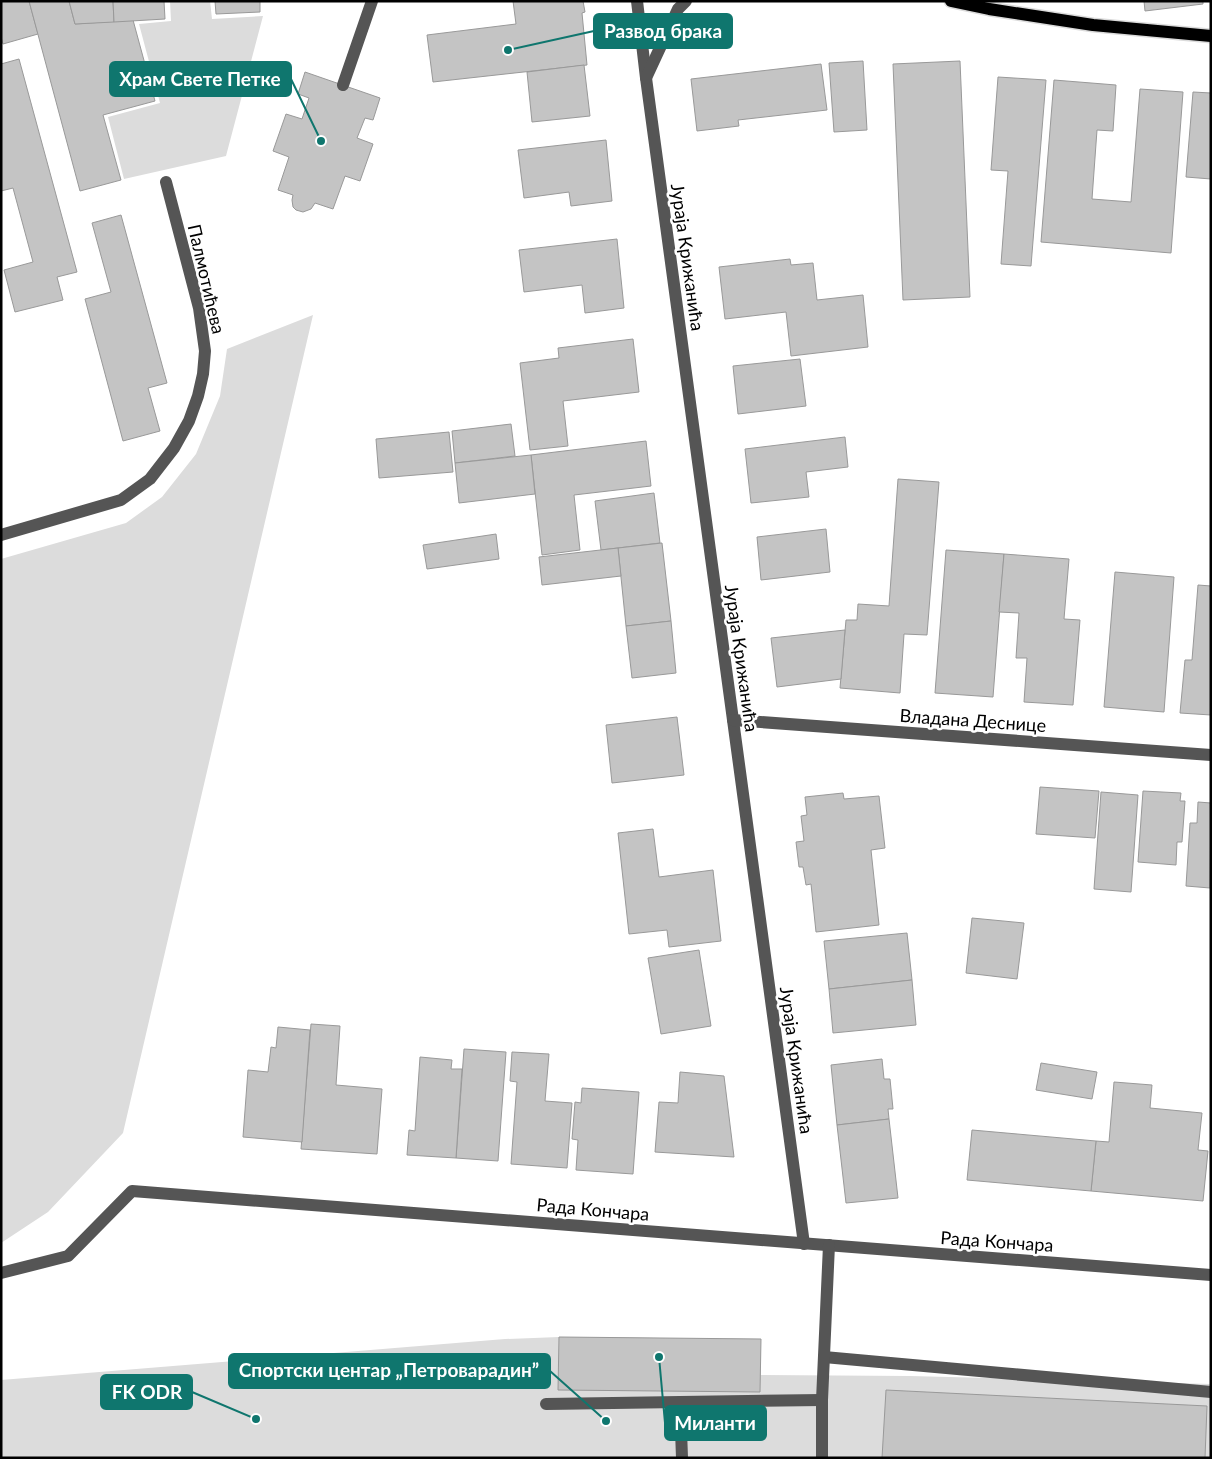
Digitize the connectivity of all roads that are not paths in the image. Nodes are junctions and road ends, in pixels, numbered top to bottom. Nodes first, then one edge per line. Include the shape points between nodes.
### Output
1 (372, 1) edge
2 (637, 1) edge
3 (686, 1) edge
4 (951, 1) edge
5 (1211, 36) edge
6 (646, 78) junction
7 (343, 85) dead end
8 (166, 182) dead end
9 (1, 535) edge
10 (733, 720) junction
11 (1211, 755) edge
12 (804, 1244) junction
13 (829, 1245) junction
14 (1, 1273) edge
15 (1211, 1275) edge
16 (824, 1357) junction
17 (1211, 1392) edge
18 (822, 1400) junction
19 (680, 1402) junction
20 (546, 1404) dead end
21 (682, 1458) edge
22 (822, 1458) edge

1 - 7 street
2 - 6 street, Јураја Крижанића
3 - 6 street via 678,9
4 - 5 main road via 1093,25
6 - 10 street, Јураја Крижанића
8 - 9 street, Палмотићева via 199,308 205,351 198,396 189,421 174,448 150,479 121,500
10 - 11 street, Владана Деснице
10 - 12 street, Јураја Крижанића
12 - 13 street, Рада Кончара
12 - 14 street, Рада Кончара via 132,1191 68,1256
13 - 15 street, Рада Кончара
13 - 16 street
16 - 17 street
16 - 18 street
18 - 19 street
18 - 22 street
19 - 20 street
19 - 21 street

